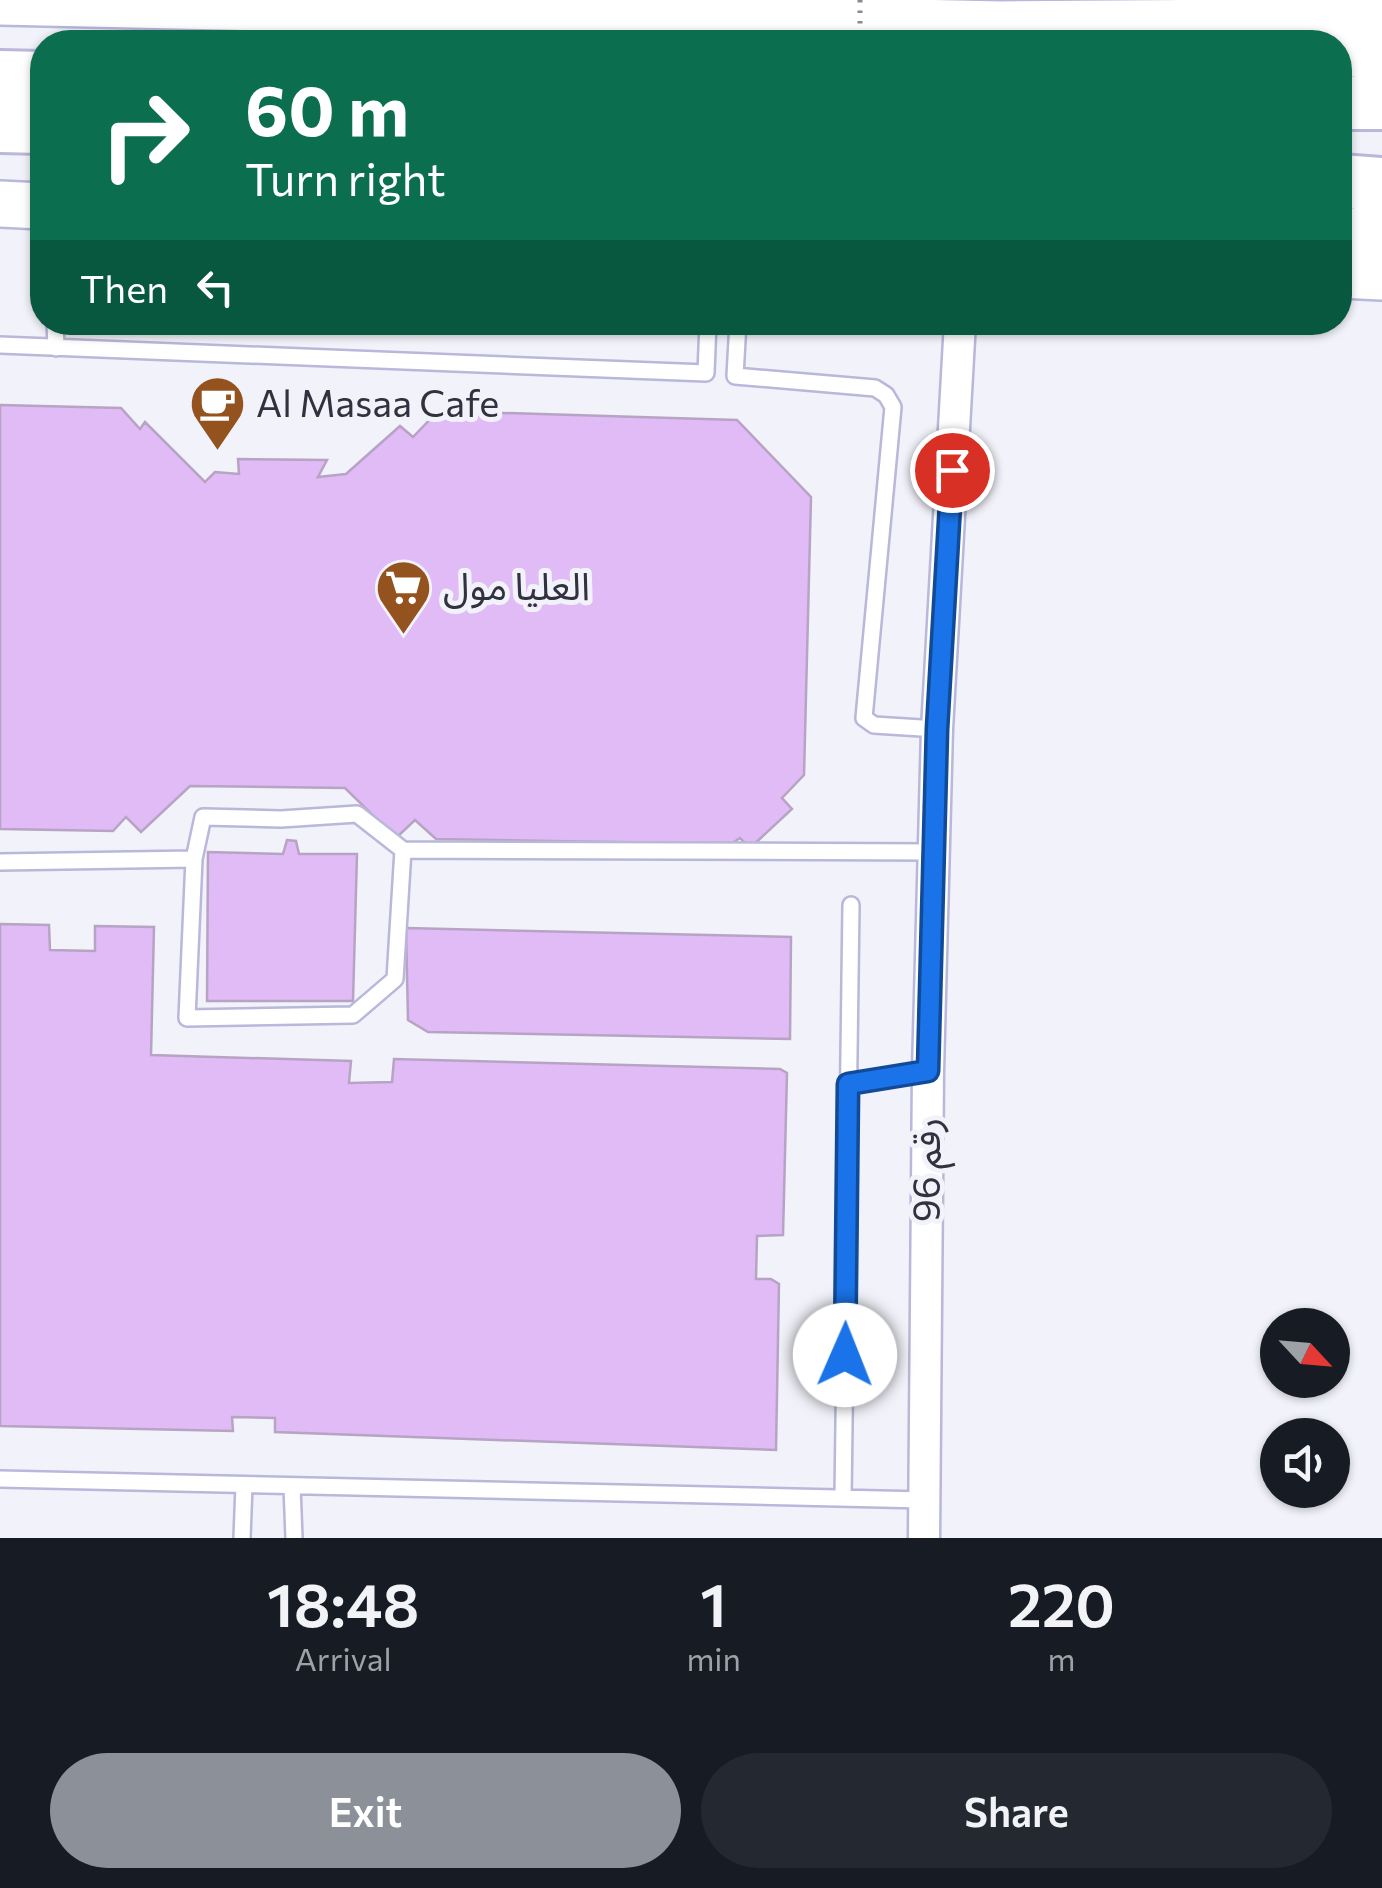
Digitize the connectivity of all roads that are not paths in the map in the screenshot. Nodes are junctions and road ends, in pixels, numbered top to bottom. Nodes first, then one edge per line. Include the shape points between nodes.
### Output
1 (0, 2) edge
2 (226, 3) edge
3 (707, 8) edge
4 (0, 16) edge
5 (1382, 21) edge
6 (1189, 22) joint
7 (1317, 28) edge
8 (1352, 43) edge
9 (1382, 56) edge
10 (0, 77) edge
11 (30, 78) edge
12 (1352, 103) edge
13 (1382, 103) edge
14 (0, 126) edge
15 (30, 127) edge
16 (1352, 182) edge
17 (1382, 184) edge
18 (0, 204) edge
19 (30, 205) edge
20 (0, 226) edge
21 (30, 227) edge
22 (1382, 231) edge
23 (1352, 235) edge
24 (1352, 276) edge
25 (1382, 278) edge
26 (56, 335) edge
27 (707, 335) edge
28 (738, 335) edge
29 (959, 335) edge
30 (0, 344) edge
31 (56, 348) junction
32 (706, 373) junction
33 (736, 376) junction
34 (937, 729) junction
35 (403, 850) junction
36 (934, 852) junction
37 (194, 858) junction
38 (0, 862) edge
39 (851, 905) dead end
40 (928, 1071) junction
41 (848, 1084) junction
42 (0, 1479) edge
43 (244, 1484) junction
44 (292, 1486) junction
45 (843, 1498) junction
46 (924, 1500) junction
47 (242, 1538) edge
48 (294, 1538) edge
49 (924, 1538) edge

1 - 2 main road
2 - 3 main road
2 - 4 main road via 48,2
3 - 6 main road via 1000,24
5 - 7 main road
6 - 7 highway
8 - 9 highway
10 - 11 highway
12 - 13 highway
14 - 15 highway
16 - 17 highway
18 - 19 main road
20 - 21 main road
22 - 23 highway
24 - 25 main road
26 - 31 lane
27 - 32 lane
28 - 33 lane
29 - 34 street, رقم 96
30 - 31 lane
31 - 32 lane
32 - 33 lane
33 - 34 lane via 875,388 893,407 864,718 874,725
34 - 36 street, رقم 96
35 - 36 lane
35 - 37 lane via 358,814 203,818
35 - 37 lane via 394,979 353,1015 187,1018
36 - 40 street, رقم 96
37 - 38 lane
39 - 41 lane
40 - 41 lane
40 - 46 street, رقم 96
41 - 45 lane
42 - 43 lane
43 - 44 lane
43 - 47 lane
44 - 45 lane
44 - 48 lane
45 - 46 lane
46 - 49 street, رقم 96

